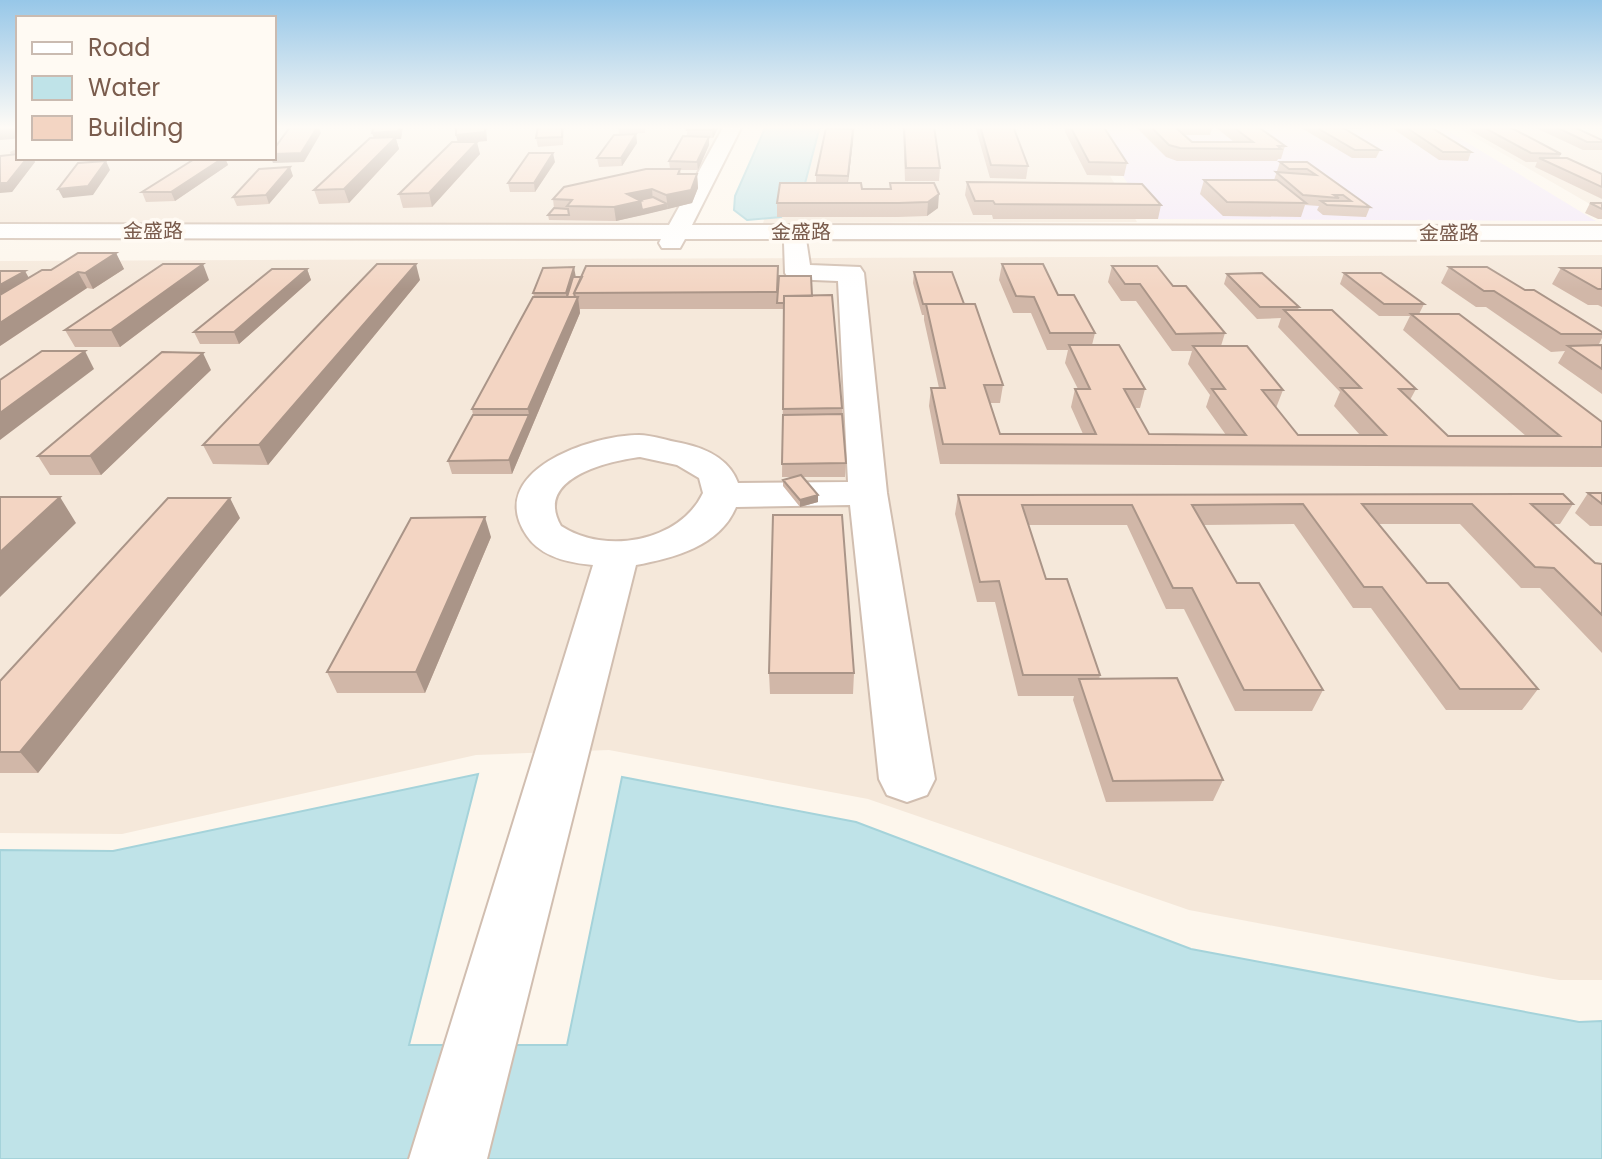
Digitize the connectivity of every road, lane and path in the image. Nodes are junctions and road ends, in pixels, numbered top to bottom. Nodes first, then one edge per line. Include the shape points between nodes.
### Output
1 (704, 180) edge
2 (0, 231) edge
3 (1602, 233) edge
4 (674, 237) junction
5 (0, 243) edge
6 (796, 243) junction
7 (1602, 244) edge
8 (868, 493) junction
9 (723, 495) junction
10 (617, 555) junction
11 (907, 779) dead end
12 (448, 1159) edge

1 - 4 street
2 - 4 street, 金盛路
3 - 4 street, 金盛路
4 - 5 street, 金盛路
4 - 6 street, 金盛路
6 - 7 street, 金盛路
6 - 8 street via 798,273 851,273
8 - 9 street
8 - 11 street
9 - 10 street via 715,516 691,536 657,550
9 - 10 street via 718,475 700,459 673,449 606,450 549,477 535,497 535,519 550,538 579,551
10 - 12 street

